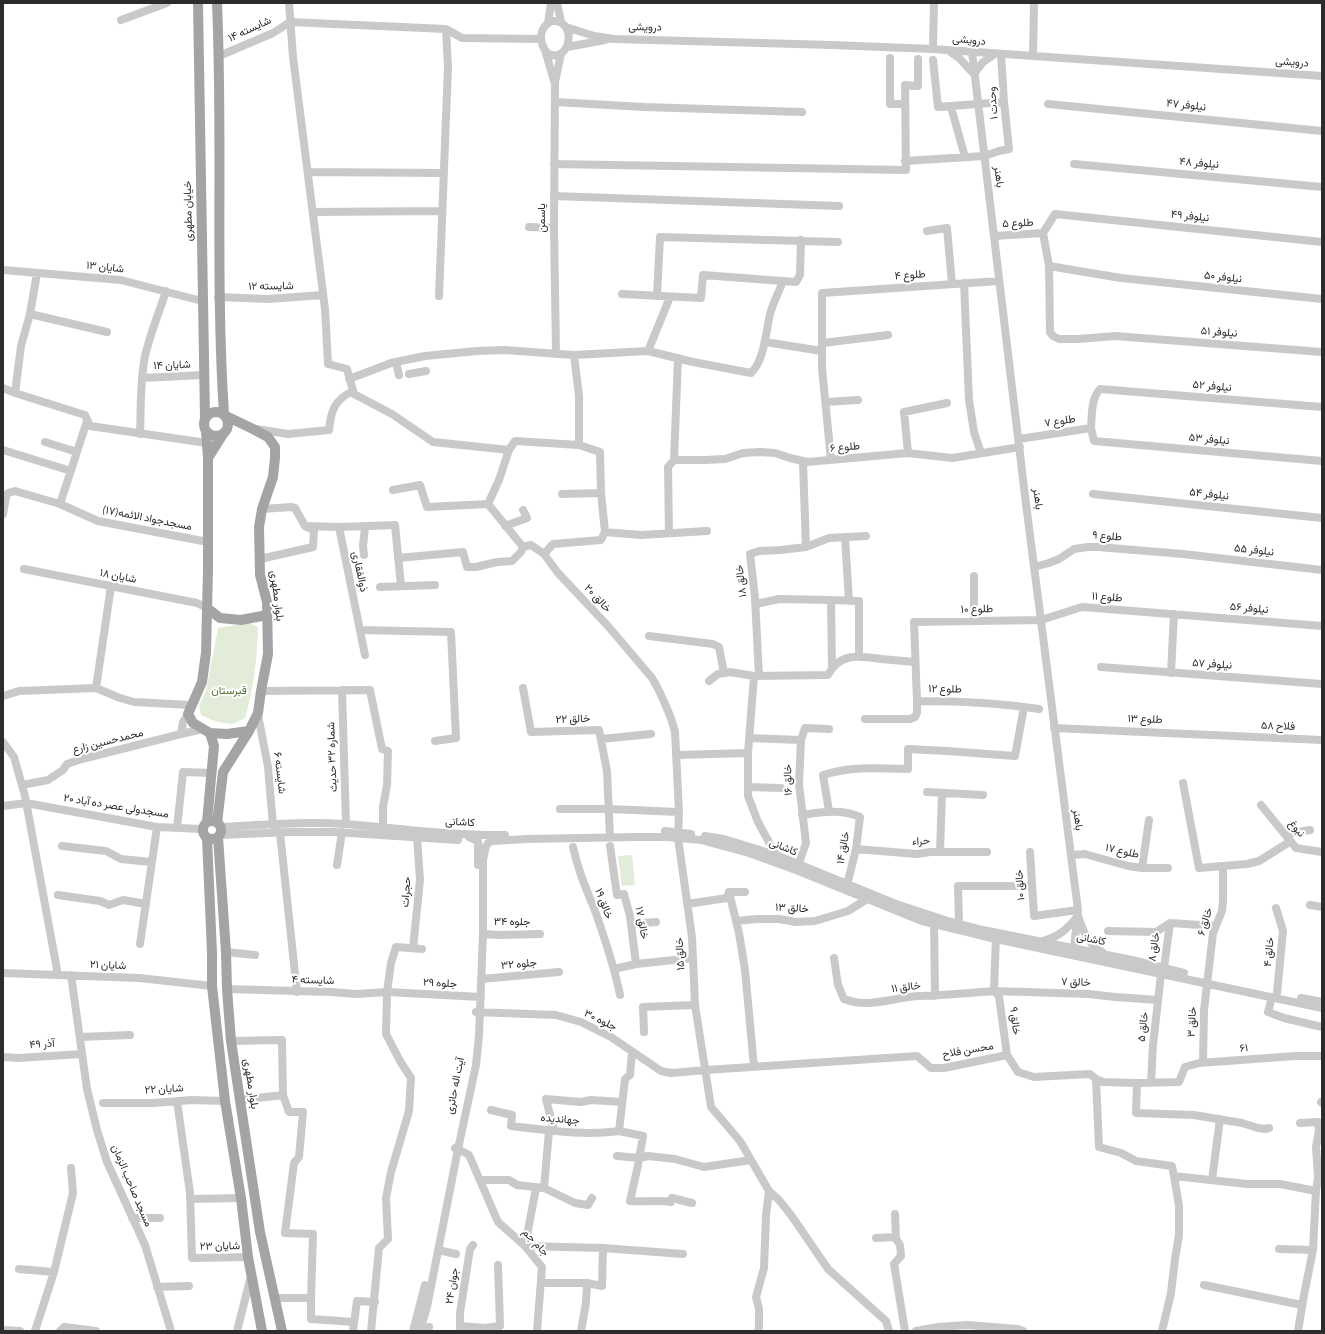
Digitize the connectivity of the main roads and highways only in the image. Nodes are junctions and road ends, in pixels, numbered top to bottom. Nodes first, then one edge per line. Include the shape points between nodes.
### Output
1 (198, 3) edge
2 (218, 3) edge
3 (225, 415) junction
4 (205, 418) junction
5 (206, 431) junction
6 (222, 434) junction
7 (208, 458) junction
8 (207, 608) junction
9 (267, 615) junction
10 (207, 731) junction
11 (249, 731) junction
12 (213, 830) junction
13 (249, 1157) junction
14 (235, 1159) junction
15 (262, 1331) edge
16 (282, 1331) edge

1 - 4 main road, خیابان مطهری
2 - 3 main road via 218,297
3 - 4 main road via 216,411
3 - 6 main road via 228,428
3 - 9 main road, بلوار مطهری via 268,437 275,447 274,477 262,509 259,527 260,575 267,602
4 - 5 main road
5 - 6 main road via 214,436
5 - 7 main road
6 - 7 main road
7 - 8 main road
8 - 9 main road via 220,618 240,620
8 - 10 main road via 206,654 202,682 189,710 193,723
9 - 11 main road, بلوار مطهری via 268,654 258,715
10 - 11 main road via 227,734
10 - 12 main road, بلوار مطهری via 214,746
11 - 12 main road, بلوار مطهری via 223,772
12 - 13 main road, بلوار مطهری via 226,952 226,989 231,1041
12 - 14 main road, بلوار مطهری via 212,986 225,1101
13 - 14 main road
13 - 16 main road, بلوار مطهری via 260,1232
14 - 15 main road, بلوار مطهری via 248,1258

